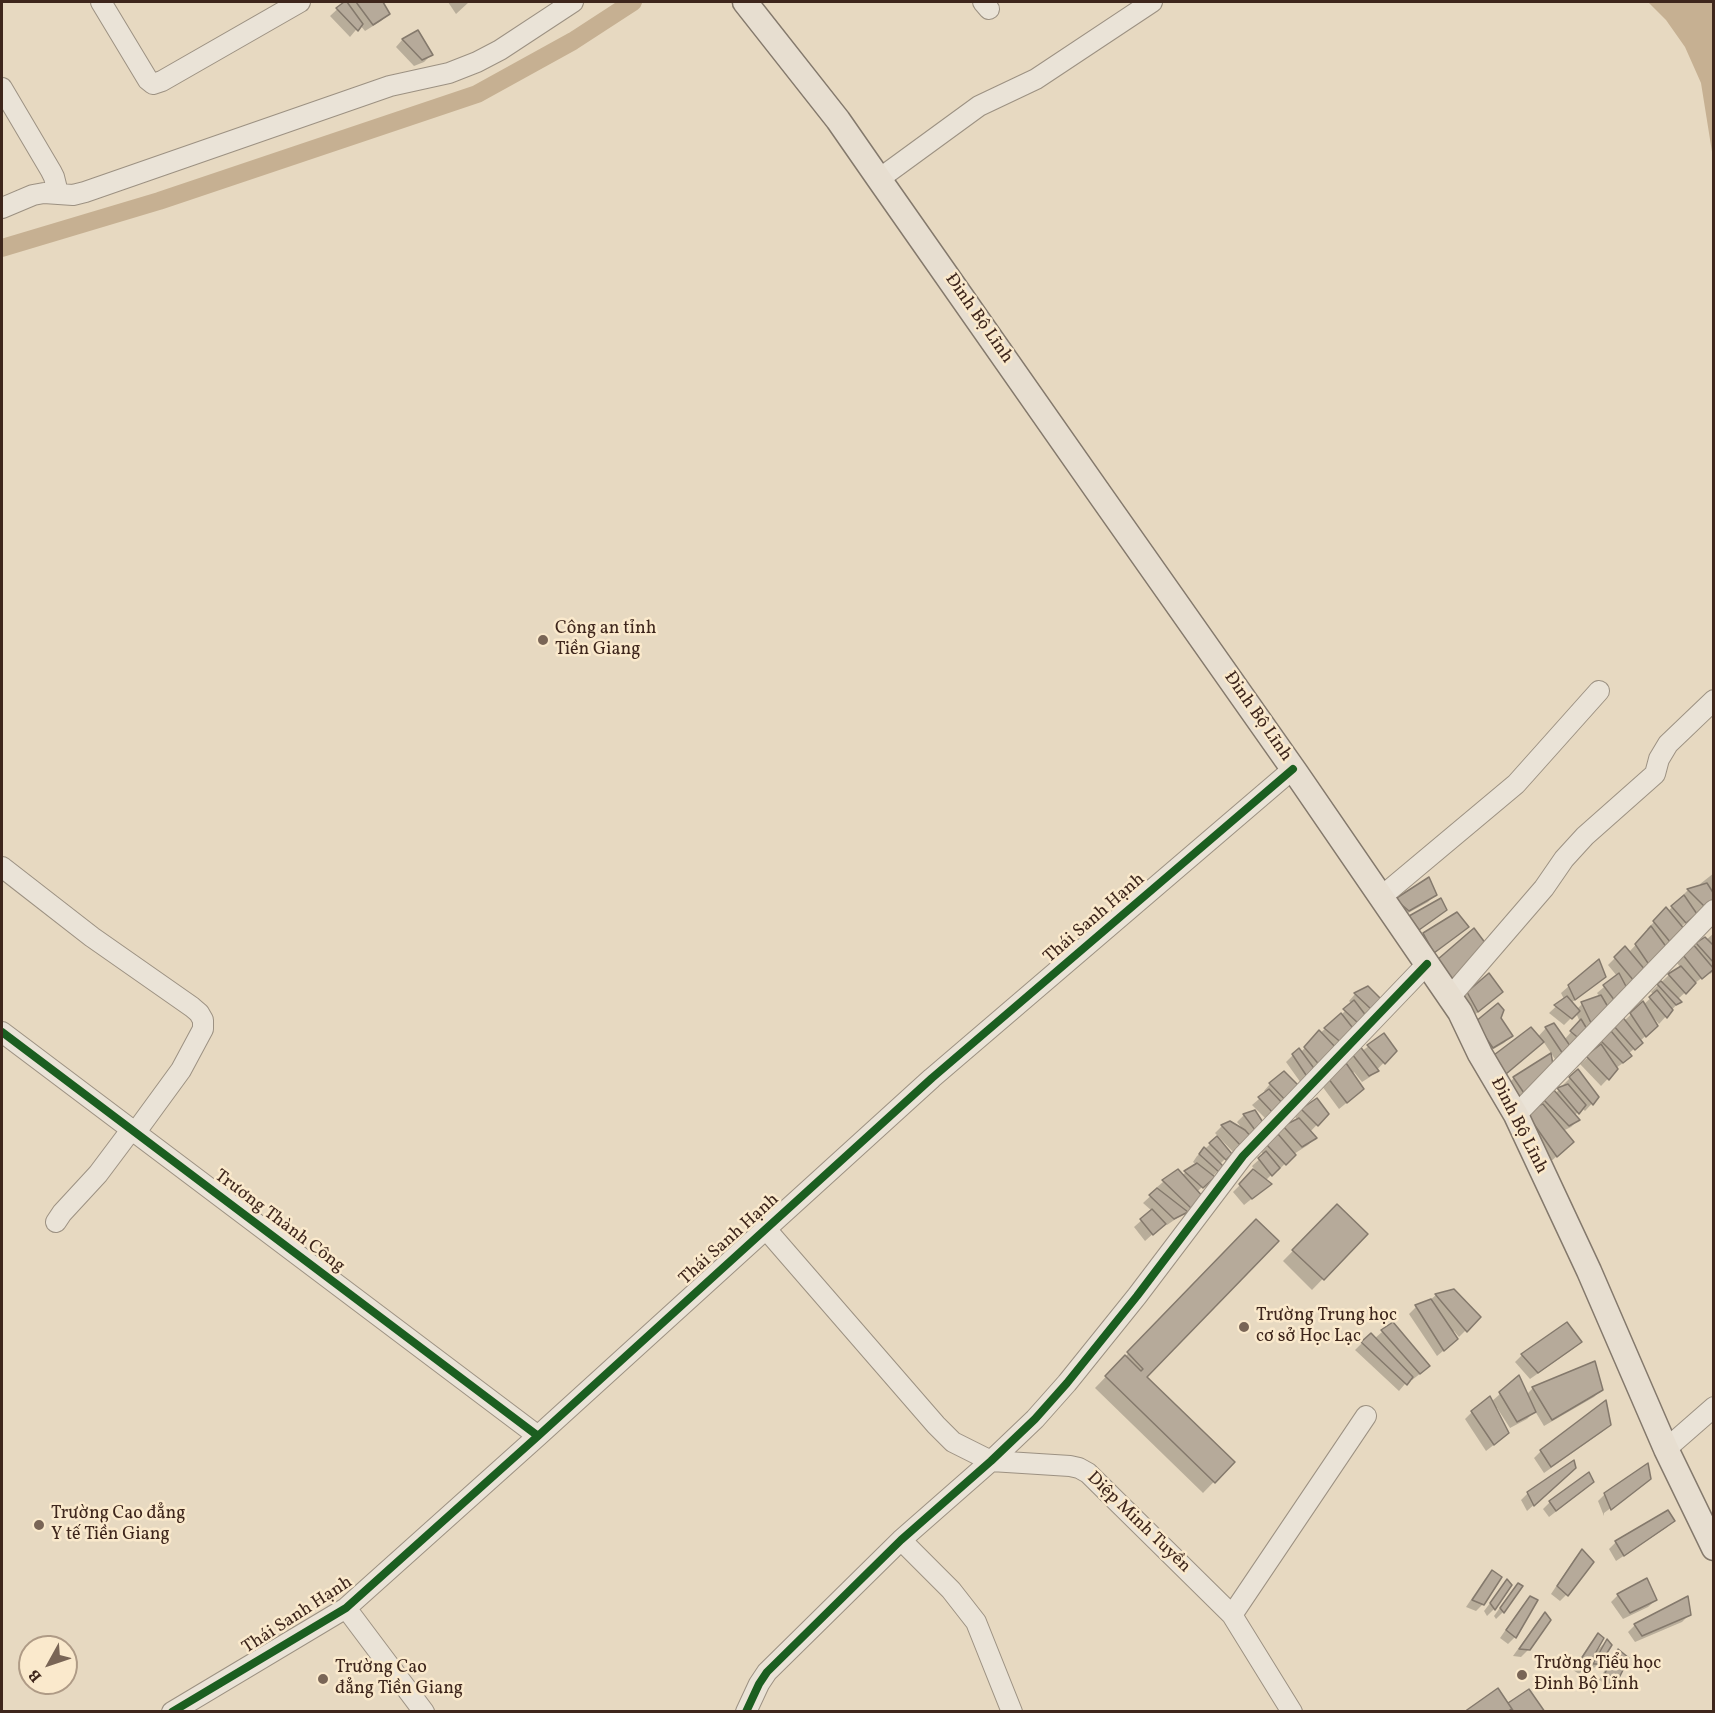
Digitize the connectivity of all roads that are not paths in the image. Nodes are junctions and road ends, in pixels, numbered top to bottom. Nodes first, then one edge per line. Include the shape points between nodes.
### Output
1 (100, 2) edge
2 (300, 2) edge
3 (573, 2) edge
4 (745, 2) edge
5 (1152, 2) edge
6 (2, 88) edge
7 (879, 179) junction
8 (58, 193) junction
9 (2, 208) edge
10 (1599, 691) dead end
11 (1713, 700) edge
12 (1293, 769) junction
13 (2, 867) edge
14 (1381, 897) junction
15 (1713, 910) edge
16 (1427, 964) junction
17 (1450, 997) junction
18 (2, 1032) edge
19 (1516, 1115) junction
20 (133, 1131) junction
21 (56, 1222) dead end
22 (765, 1228) junction
23 (1713, 1407) edge
24 (1366, 1416) dead end
25 (538, 1436) junction
26 (1666, 1449) junction
27 (991, 1461) junction
28 (902, 1540) junction
29 (1713, 1548) edge
30 (346, 1608) junction
31 (1232, 1615) junction
32 (172, 1712) edge
33 (424, 1712) edge
34 (746, 1712) edge
35 (1012, 1712) edge
36 (1292, 1712) edge

1 - 2 street via 153,84
3 - 8 street via 501,50 449,73 390,86 85,192
4 - 7 main road, Đinh Bộ Lĩnh
5 - 7 street via 1035,80 979,106
6 - 8 street via 51,171
7 - 12 main road, Đinh Bộ Lĩnh
8 - 9 street via 33,195
10 - 14 street via 1516,784
11 - 17 street via 1668,744 1655,774 1585,836
12 - 14 main road, Đinh Bộ Lĩnh
12 - 22 street, Thái Sanh Hạnh via 932,1078
13 - 20 street via 199,1013 203,1029 181,1070
14 - 16 main road, Đinh Bộ Lĩnh
15 - 19 street
16 - 17 main road, Đinh Bộ Lĩnh
16 - 27 street via 1243,1156 1067,1383
17 - 19 main road, Đinh Bộ Lĩnh
18 - 20 street, Trương Thành Công
19 - 26 main road, Đinh Bộ Lĩnh
20 - 21 street
20 - 25 street, Trương Thành Công
22 - 25 street, Thái Sanh Hạnh
22 - 27 street, Diệp Minh Tuyền via 944,1434
23 - 26 street
24 - 31 street
25 - 30 street, Thái Sanh Hạnh
26 - 29 main road, Đinh Bộ Lĩnh
27 - 28 street
27 - 31 street, Diệp Minh Tuyền via 1070,1466 1088,1473
28 - 34 street via 766,1672
28 - 35 street via 976,1622
30 - 32 street, Thái Sanh Hạnh
30 - 33 street
31 - 36 street, Diệp Minh Tuyền

